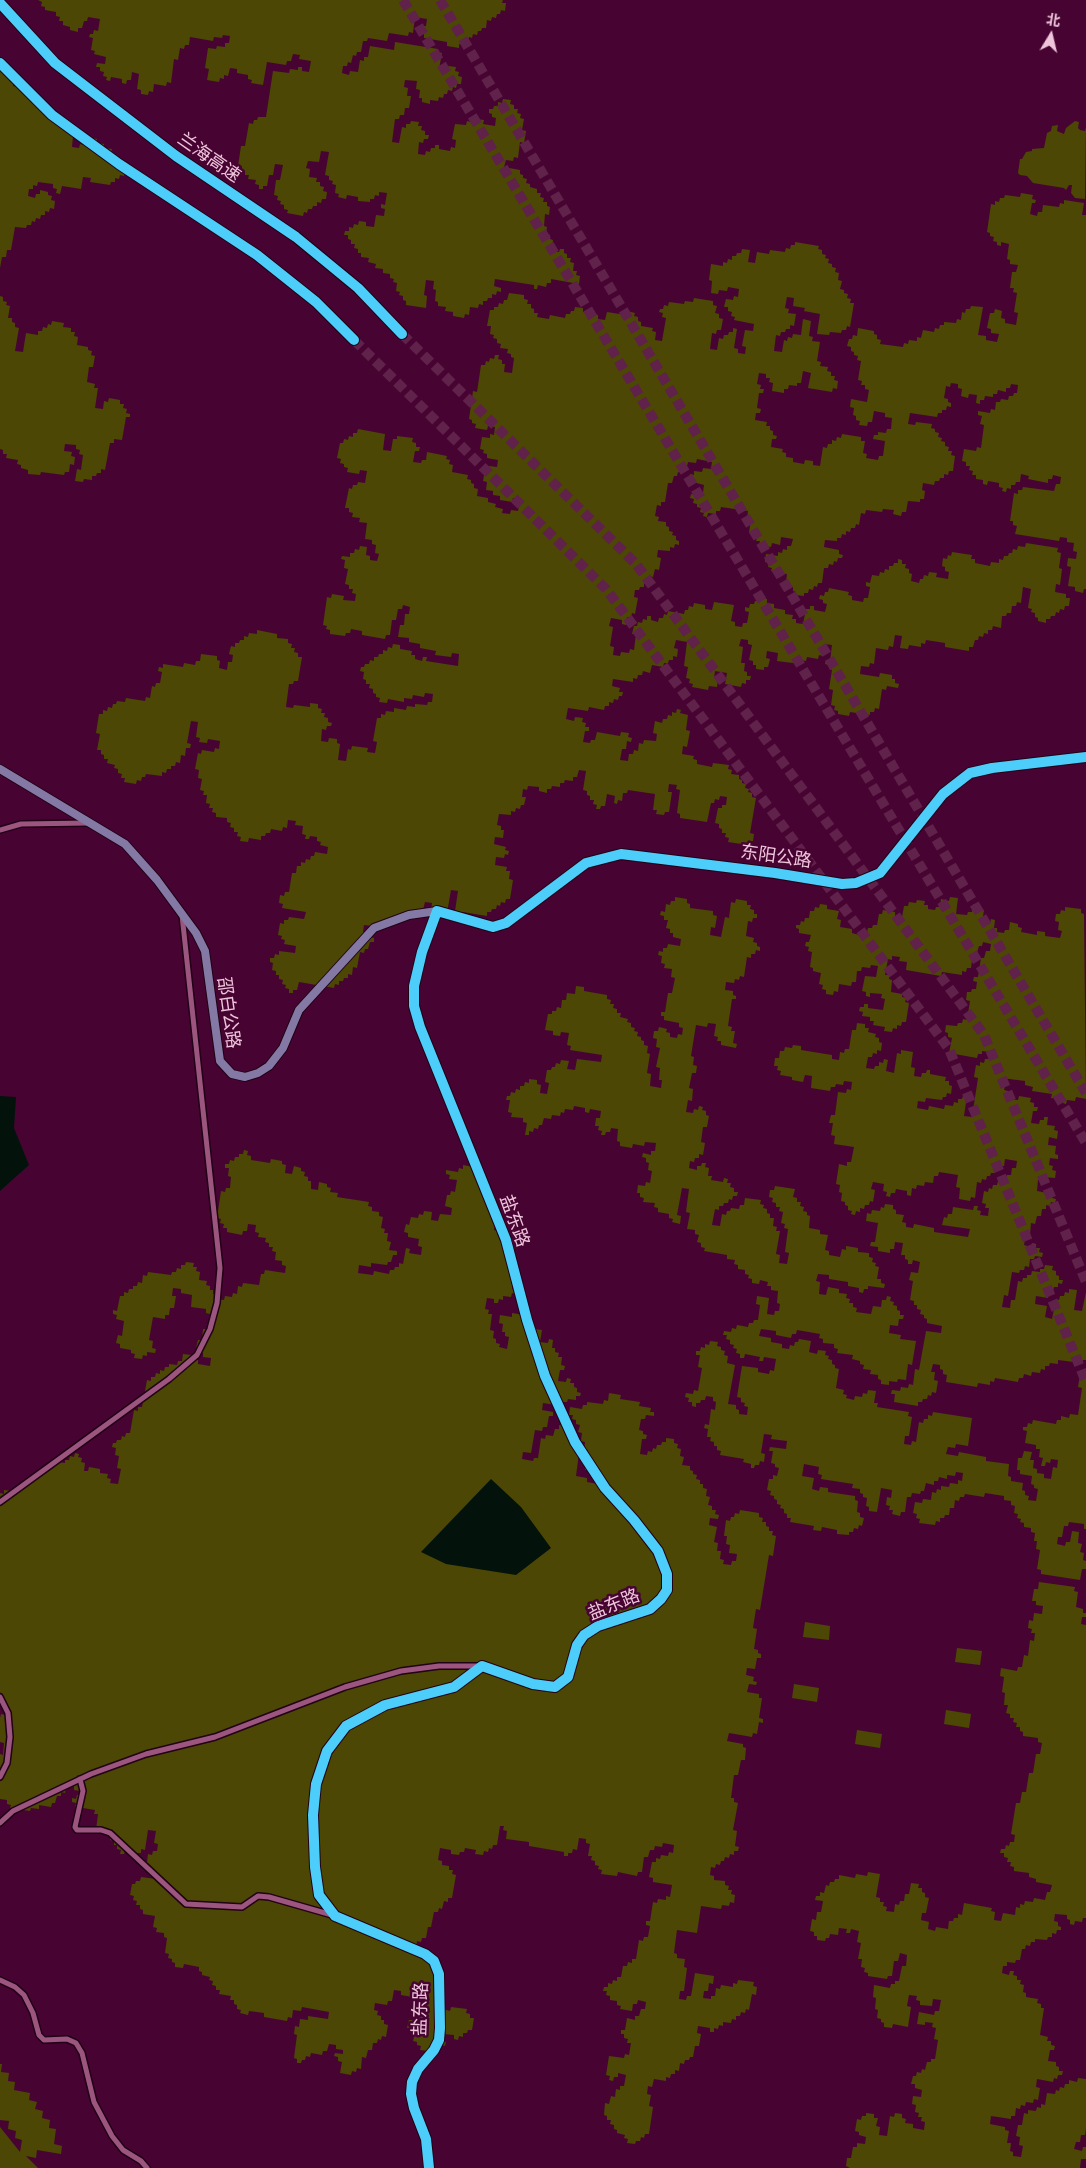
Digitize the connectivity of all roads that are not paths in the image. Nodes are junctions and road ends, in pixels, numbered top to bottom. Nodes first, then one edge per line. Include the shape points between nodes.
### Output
1 (0, 4) edge
2 (0, 63) edge
3 (402, 334) tunnel mouth
4 (354, 340) tunnel mouth
5 (1086, 757) edge
6 (0, 769) edge
7 (89, 822) junction
8 (0, 830) edge
9 (437, 911) junction
10 (182, 915) junction
11 (0, 1502) edge
12 (482, 1666) junction
13 (0, 1697) edge
14 (0, 1777) edge
15 (80, 1780) junction
16 (0, 1823) edge
17 (335, 1916) junction
18 (0, 1980) edge
19 (148, 2168) edge
20 (428, 2168) edge

1 - 3 highway, 兰海高速 via 55,63 176,156 296,237 358,288
2 - 4 highway via 52,115 119,164 257,255 316,302
5 - 9 highway, 东阳公路 via 970,773 942,794 880,873 856,884 621,854 586,863 506,923 493,927
6 - 7 street, 邵白公路
7 - 8 street via 21,824
7 - 10 street, 邵白公路 via 125,844
9 - 10 street, 邵白公路 via 409,915 374,928 299,1010 283,1048 269,1066 245,1077 232,1074 220,1061 205,951
9 - 12 highway, 盐东路 via 414,986 414,1006 420,1027 506,1240 545,1376 575,1442 605,1488 658,1551 667,1574 667,1590 650,1609 598,1626 584,1635 577,1645 568,1677 555,1687 533,1684
10 - 11 street via 220,1260 217,1302 210,1329 197,1355 169,1379
12 - 15 street via 439,1666 382,1676 215,1737 146,1754
12 - 17 highway via 454,1687 386,1705 346,1726 327,1751 315,1792 315,1867 320,1895
13 - 14 street via 8,1713 10,1737 7,1763
15 - 16 street via 14,1811
15 - 17 street via 83,1791 77,1830 110,1833 186,1904 242,1907 258,1896
17 - 20 highway, 盐东路 via 434,1960 439,1974 438,2040 434,2050 418,2068 411,2094 426,2140
18 - 19 street via 16,1987 24,1995 39,2035 44,2040 67,2039 76,2043 82,2053 94,2102 112,2136 123,2150

